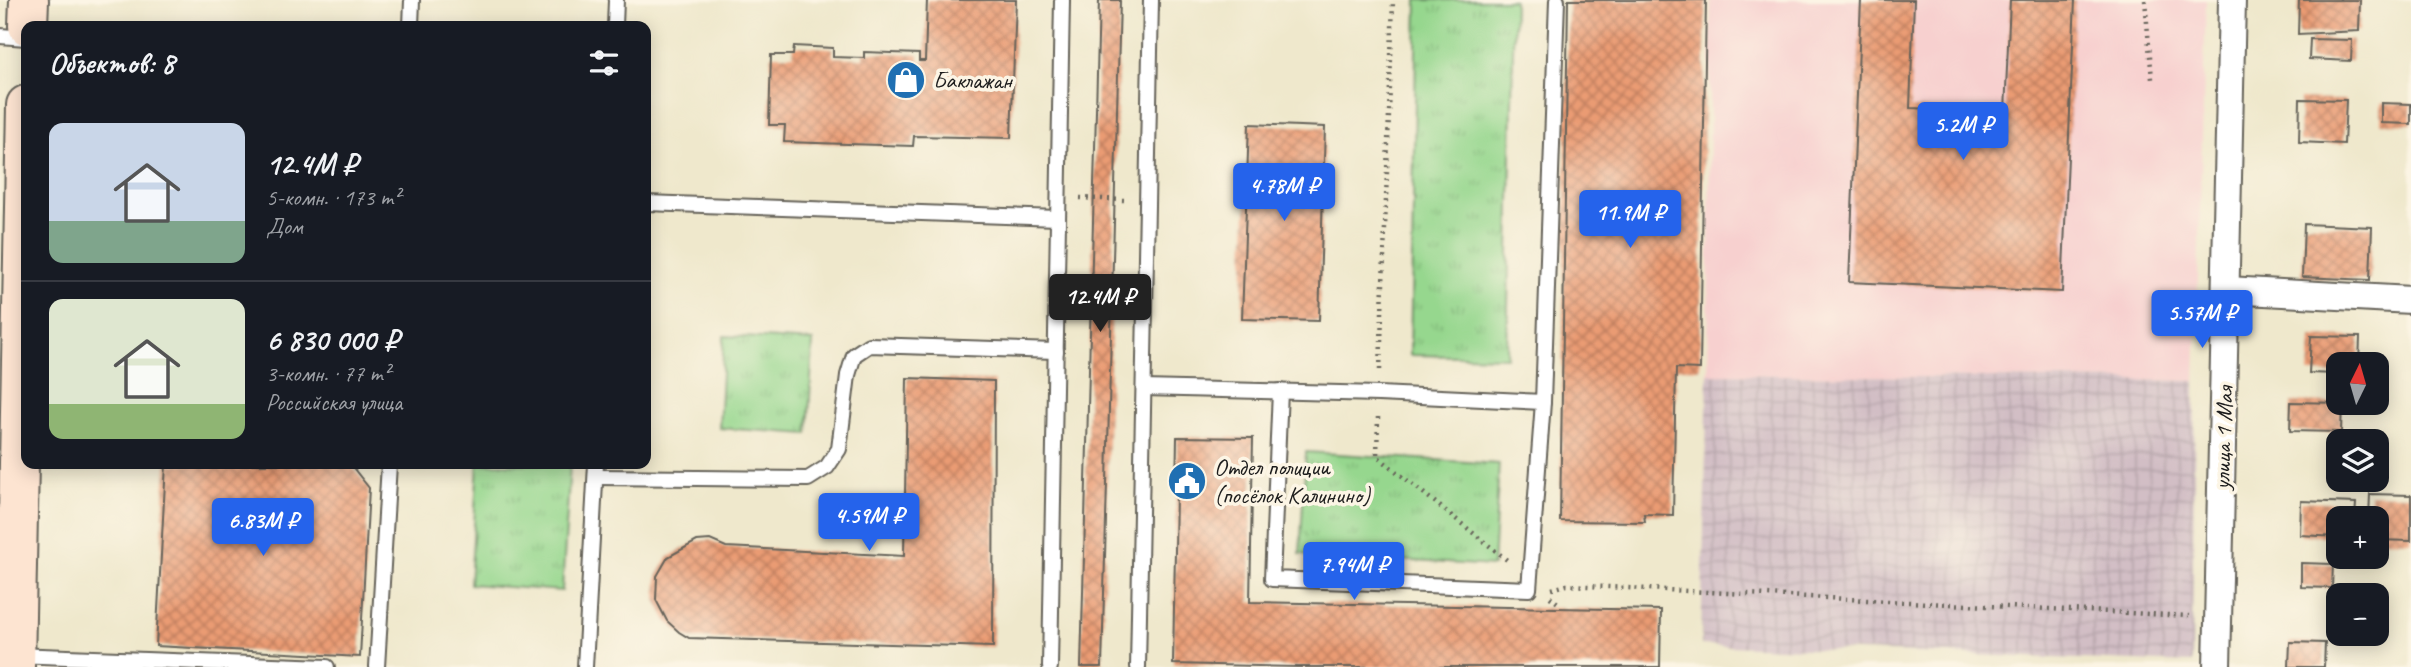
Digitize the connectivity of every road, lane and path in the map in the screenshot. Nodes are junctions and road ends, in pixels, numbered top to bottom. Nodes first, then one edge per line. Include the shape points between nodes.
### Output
1 (29, 0) edge
2 (412, 0) edge
3 (616, 0) edge
4 (1062, 0) edge
5 (1151, 0) edge
6 (1393, 0) edge
7 (1557, 0) edge
8 (2145, 0) edge
9 (2232, 0) edge
10 (28, 21) edge
11 (411, 21) edge
12 (615, 21) edge
13 (0, 36) edge
14 (21, 38) edge
15 (2152, 79) dead end
16 (1059, 197) junction
17 (1147, 201) junction
18 (651, 204) edge
19 (1058, 218) junction
20 (21, 227) edge
21 (2227, 290) junction
22 (2411, 300) edge
23 (1056, 351) junction
24 (1144, 388) junction
25 (1280, 391) junction
26 (1379, 394) junction
27 (1543, 402) junction
28 (388, 469) edge
29 (596, 470) edge
30 (8, 544) edge
31 (1530, 578) junction
32 (1558, 608) dead end
33 (2218, 617) junction
34 (10, 659) edge
35 (327, 667) edge
36 (377, 667) edge
37 (585, 667) edge
38 (1050, 667) edge
39 (1138, 667) edge
40 (2217, 667) edge

1 - 10 main road
2 - 11 lane
3 - 12 lane
4 - 16 lane
5 - 17 lane
6 - 26 path
7 - 27 lane
8 - 15 path
9 - 21 street, улица 1 Мая
13 - 14 lane
16 - 17 path
16 - 19 lane
17 - 24 lane
18 - 19 lane
19 - 23 lane
20 - 30 main road
21 - 22 street
21 - 33 street, улица 1 Мая
23 - 29 lane via 869,345 854,355 848,375 839,449 827,467 808,479
23 - 38 lane
24 - 25 lane
24 - 39 lane
25 - 26 lane
25 - 31 lane via 1272,579 1529,589
26 - 27 lane
26 - 31 path via 1377,456
27 - 31 lane
28 - 36 lane
29 - 37 lane
30 - 34 main road
32 - 33 path via 1542,591 1567,585
33 - 40 street, улица 1 Мая
34 - 35 lane

